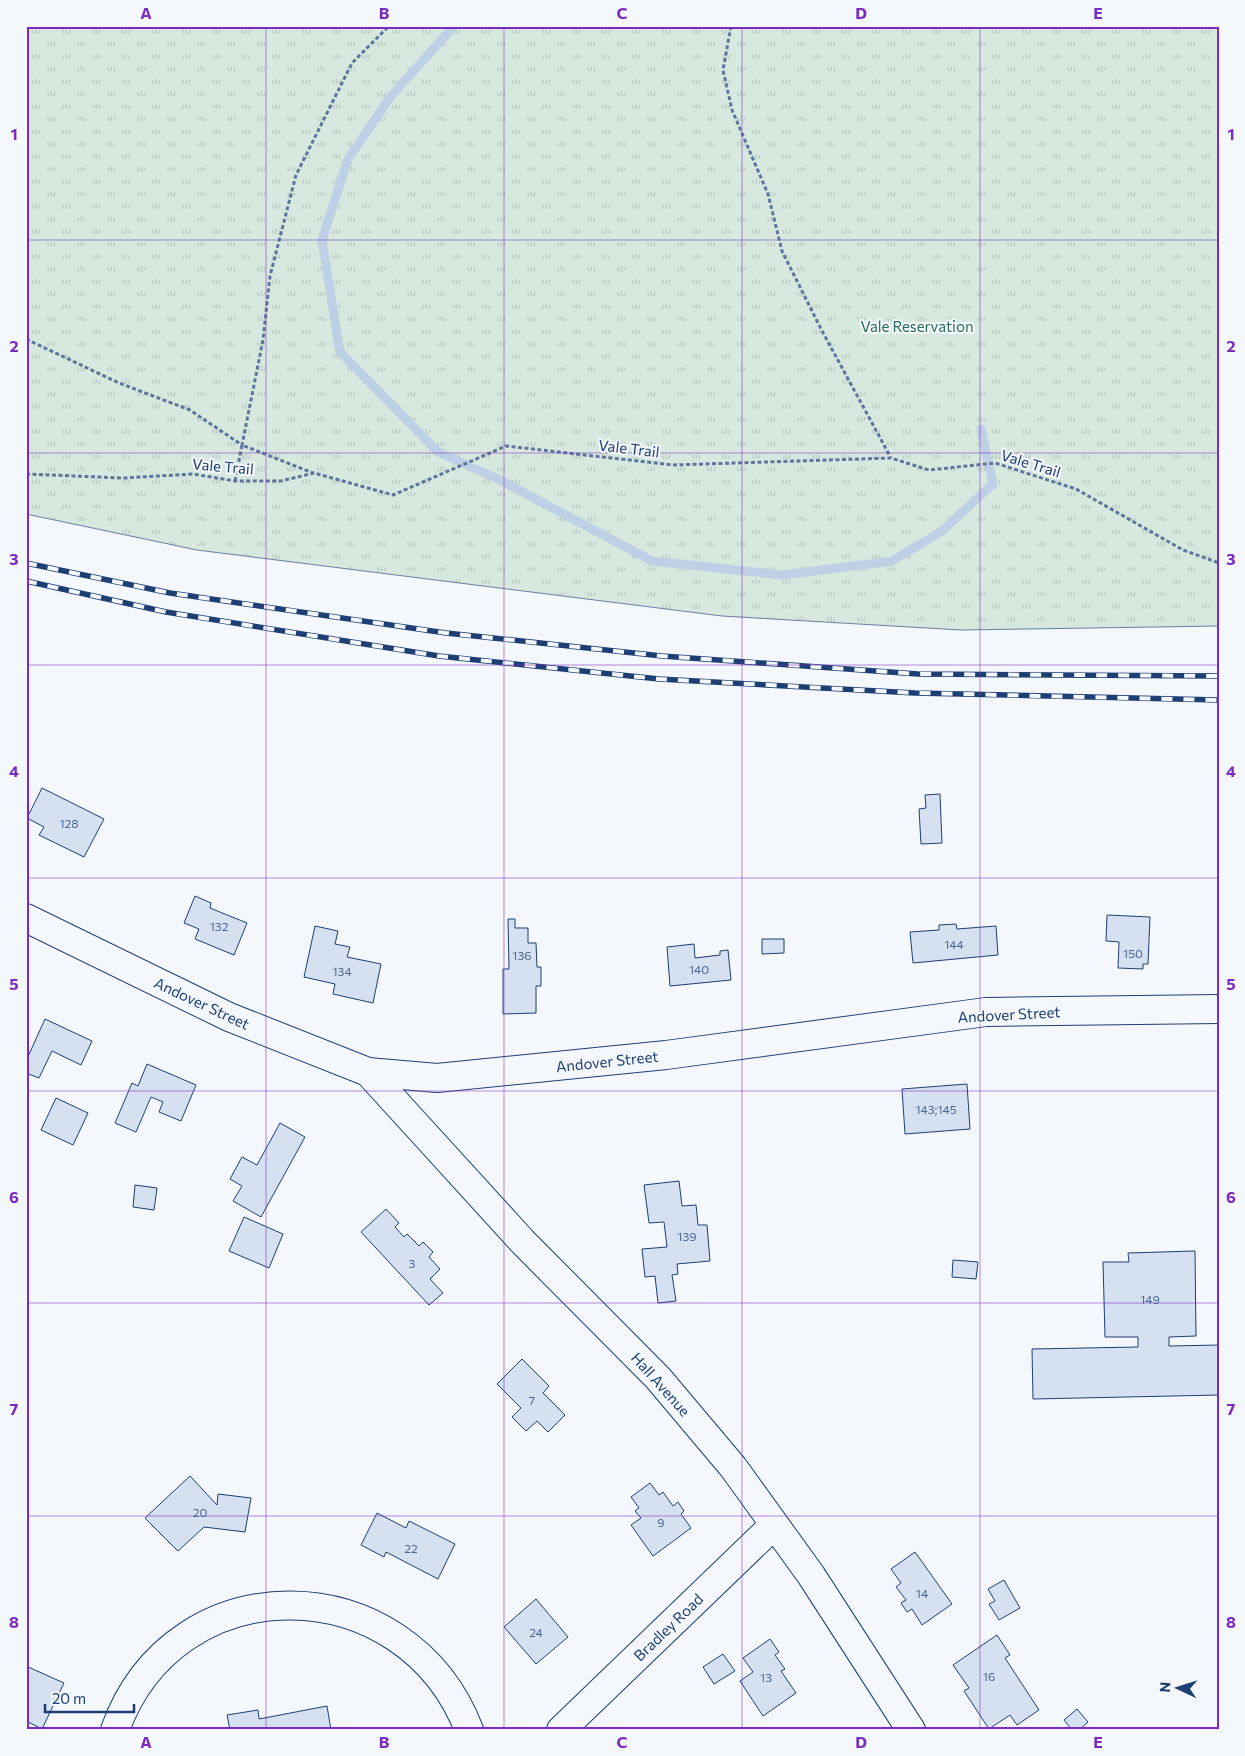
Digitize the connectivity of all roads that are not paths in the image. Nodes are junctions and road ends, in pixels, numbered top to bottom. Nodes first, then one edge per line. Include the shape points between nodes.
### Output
1 (26, 918) edge
2 (1219, 1009) edge
3 (368, 1072) junction
4 (774, 1525) junction
5 (115, 1730) edge
6 (469, 1730) edge
7 (561, 1730) edge
8 (911, 1730) edge

1 - 3 street, Andover Street via 229,1017
2 - 3 street, Andover Street via 986,1012 666,1055 437,1078
3 - 4 street, Hall Avenue via 522,1241 658,1378 733,1467
4 - 7 street, Bradley Road
4 - 8 street, Hall Avenue via 811,1575
5 - 6 street via 144,1677 181,1641 226,1617 276,1606 302,1605 352,1614 398,1637 436,1671 451,1692

